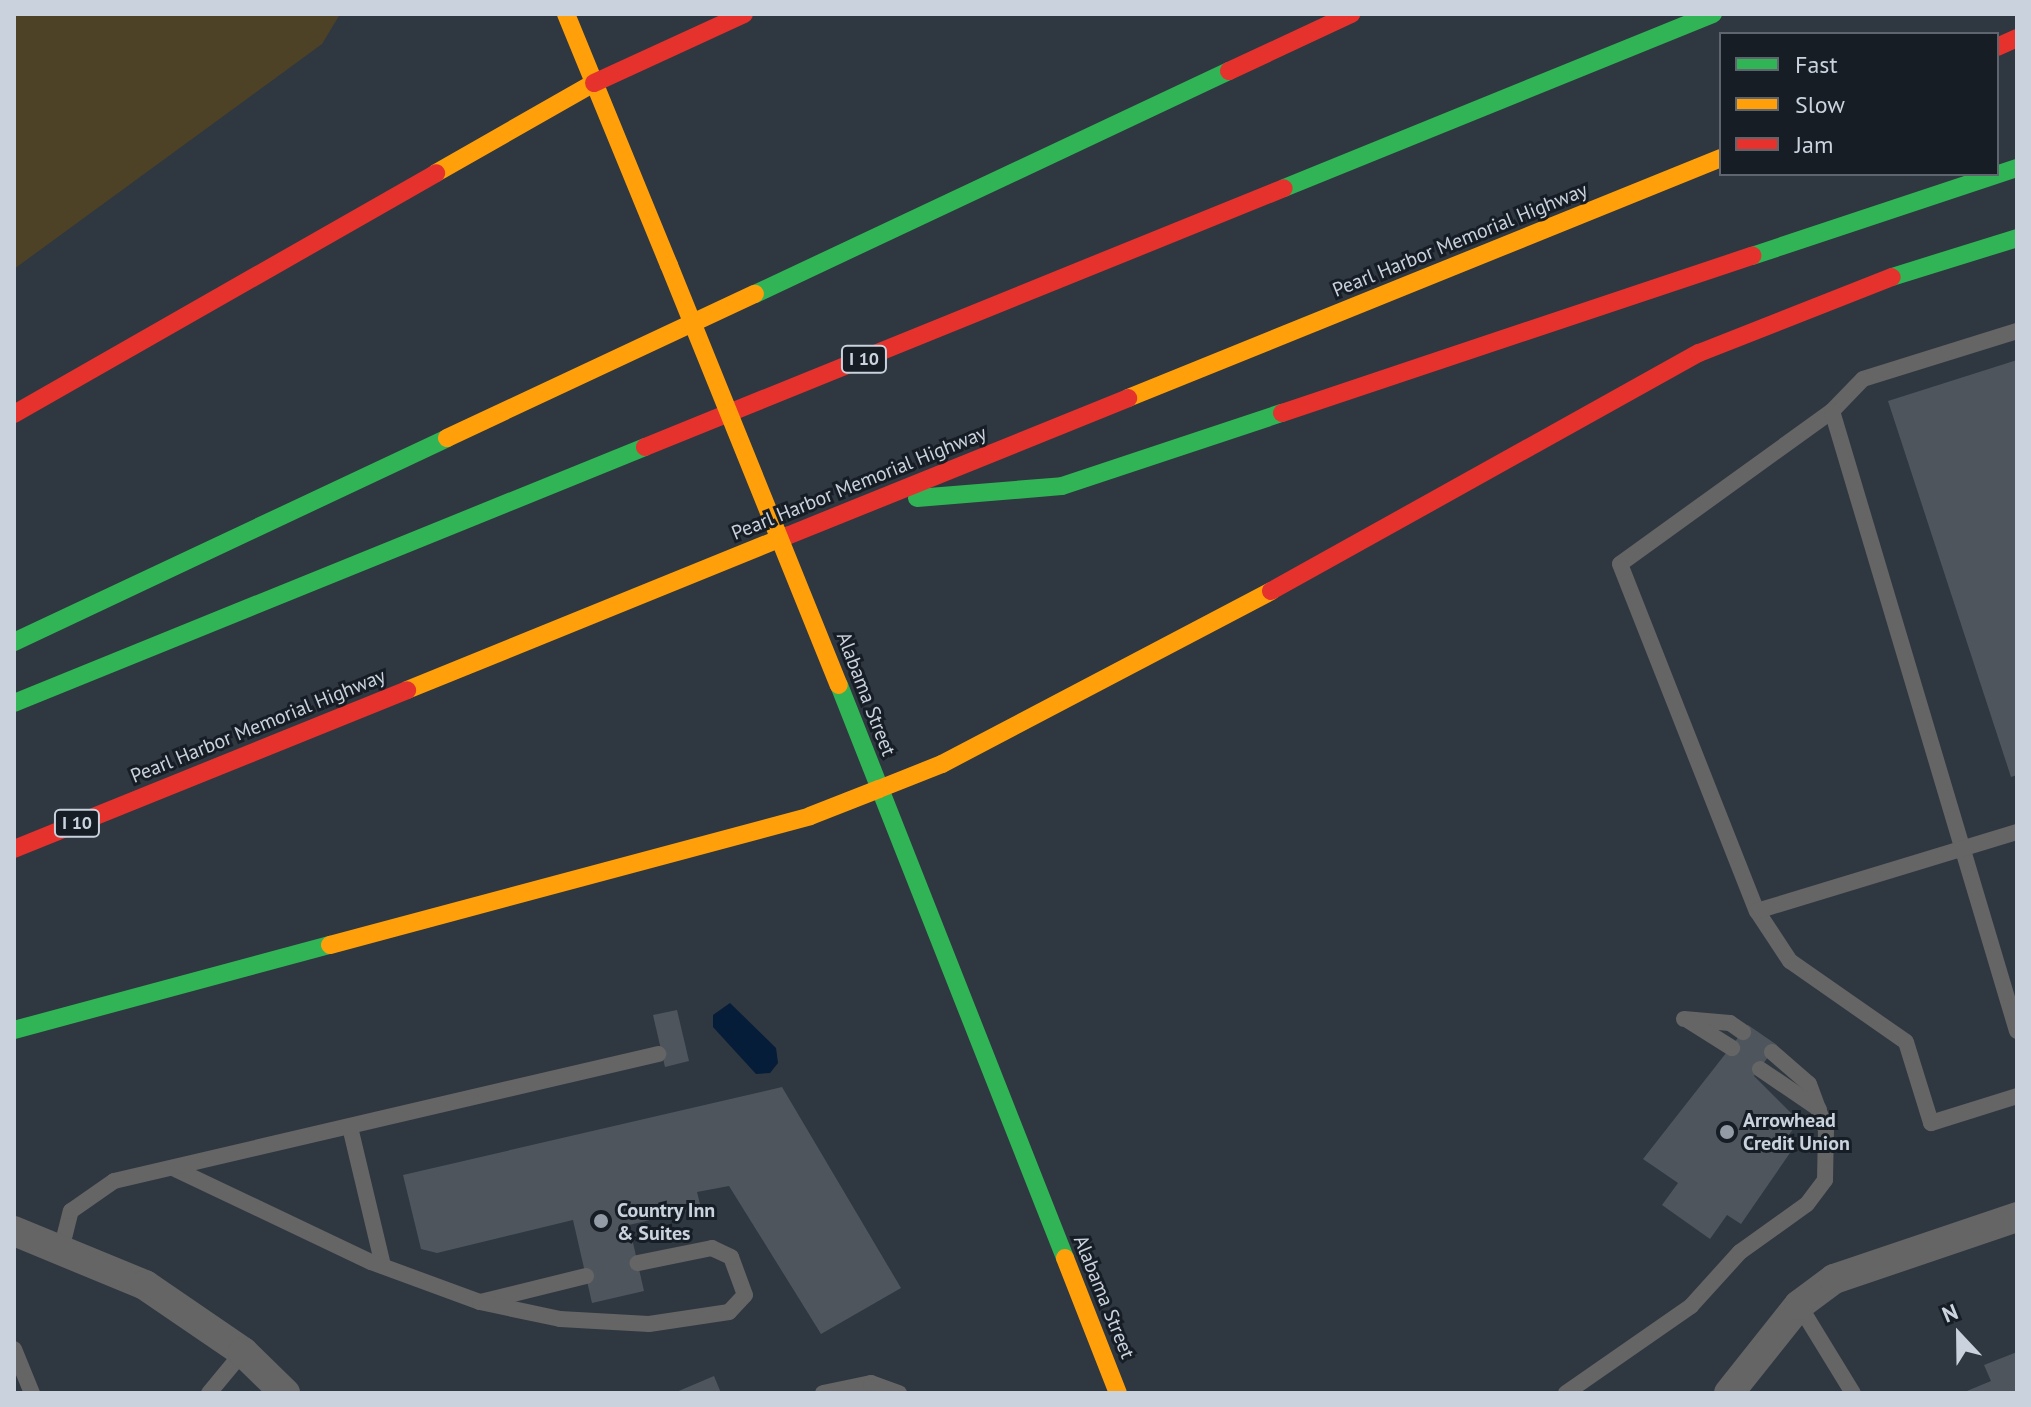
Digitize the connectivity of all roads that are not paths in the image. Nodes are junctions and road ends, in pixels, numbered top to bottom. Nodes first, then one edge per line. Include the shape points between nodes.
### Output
1 (566, 14) edge
2 (744, 14) edge
3 (1351, 14) edge
4 (1713, 14) edge
5 (594, 83) junction
6 (1719, 159) edge
7 (1993, 176) edge
8 (2017, 238) edge
9 (2017, 331) edge
10 (1832, 411) junction
11 (14, 414) edge
12 (871, 503) junction
13 (14, 642) edge
14 (14, 703) edge
15 (879, 789) junction
16 (2017, 832) edge
17 (1963, 848) junction
18 (14, 849) edge
19 (1757, 911) junction
20 (14, 1030) edge
21 (2017, 1031) edge
22 (1743, 1032) dead end
23 (1732, 1048) dead end
24 (1772, 1052) dead end
25 (658, 1054) dead end
26 (1760, 1069) dead end
27 (2017, 1096) edge
28 (1819, 1109) junction
29 (350, 1127) junction
30 (173, 1168) junction
31 (2017, 1217) edge
32 (14, 1231) edge
33 (62, 1246) junction
34 (638, 1263) dead end
35 (383, 1266) junction
36 (586, 1276) dead end
37 (480, 1302) junction
38 (1799, 1305) junction
39 (14, 1349) edge
40 (243, 1352) junction
41 (32, 1393) edge
42 (209, 1393) edge
43 (285, 1393) edge
44 (823, 1393) edge
45 (899, 1393) edge
46 (1118, 1393) edge
47 (1566, 1393) edge
48 (1729, 1393) edge
49 (1853, 1393) edge

1 - 5 main road, Alabama Street
2 - 5 main road
3 - 13 main road
4 - 14 main road, I 10
5 - 11 main road
5 - 15 main road, Alabama Street, bridge
6 - 12 main road, Pearl Harbor Memorial Highway / I 10
7 - 12 main road via 1062,486
8 - 15 main road via 1825,298 1699,353 1425,510 942,764
9 - 10 lane via 1863,379
10 - 17 lane
10 - 19 lane via 1620,564
12 - 18 main road, Pearl Harbor Memorial Highway / I 10
15 - 20 main road via 795,820
15 - 46 main road, Alabama Street
16 - 17 lane
17 - 19 lane
17 - 21 lane
19 - 27 lane via 1790,961 1906,1042 1931,1123
22 - 23 lane via 1730,1023 1684,1019
24 - 28 lane via 1809,1084
25 - 29 lane
26 - 28 lane
28 - 47 lane via 1831,1160 1807,1204 1748,1245 1650,1338
29 - 30 lane
29 - 35 lane
30 - 33 lane via 85,1195 71,1211
30 - 35 lane
31 - 38 street via 1876,1260
32 - 33 street
33 - 40 street via 145,1285
34 - 37 lane via 712,1248 731,1257 745,1295 729,1312 649,1324 560,1319
35 - 37 lane
36 - 37 lane
38 - 48 street
38 - 49 lane
39 - 41 lane
40 - 42 lane
40 - 43 street
44 - 45 lane via 871,1383

